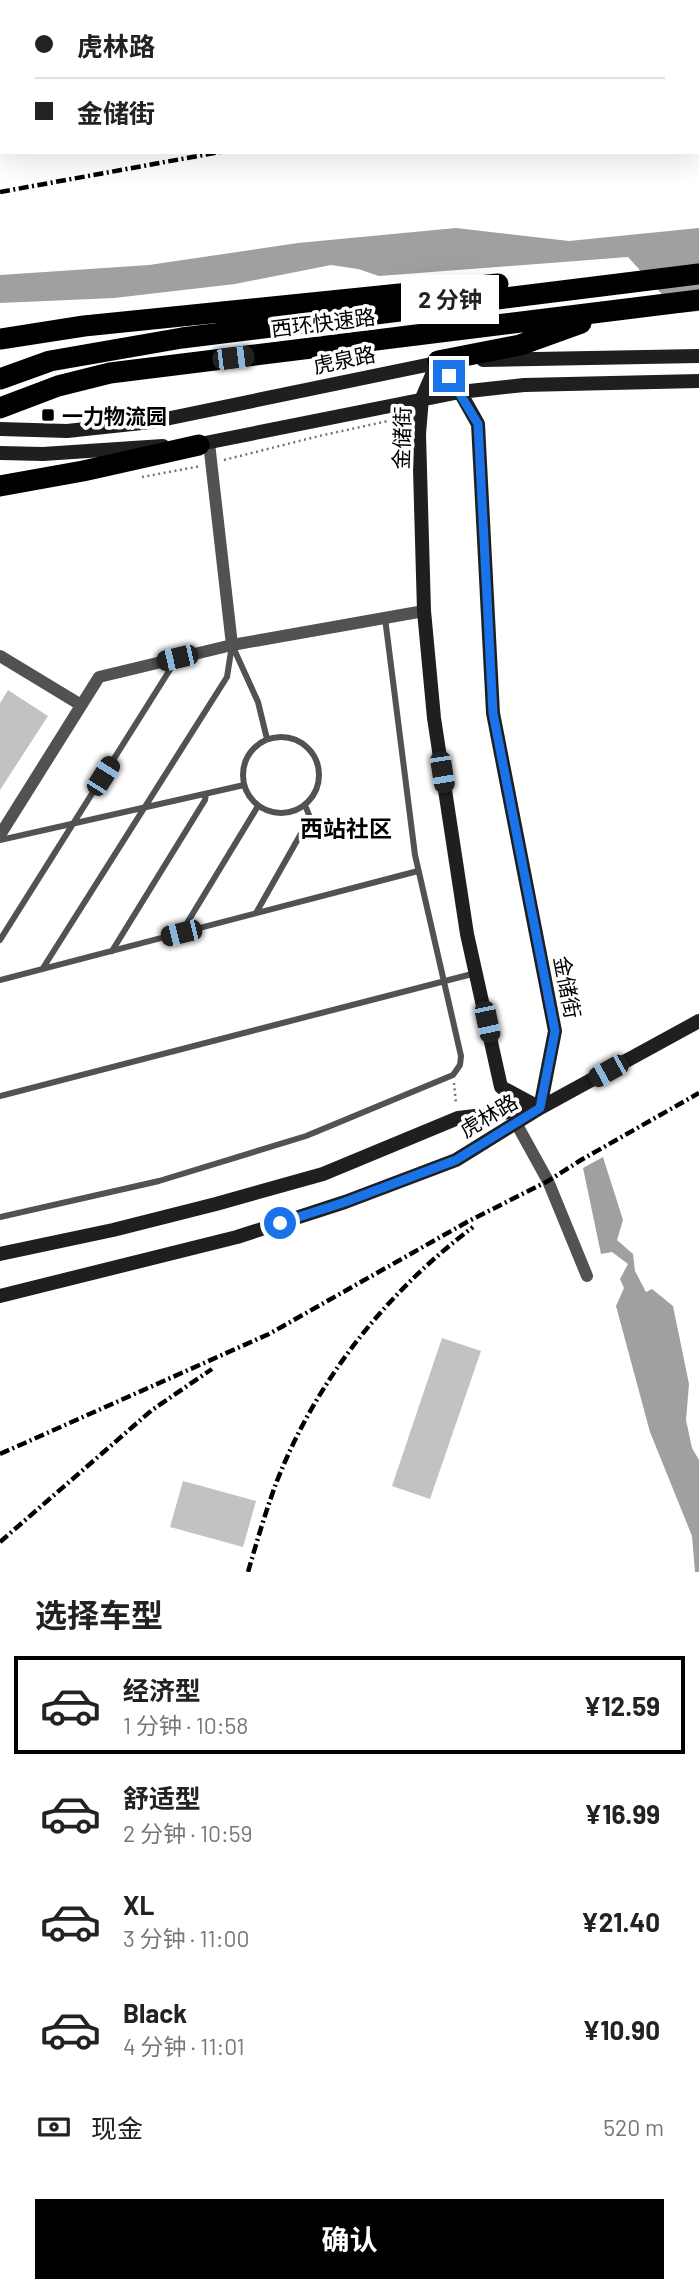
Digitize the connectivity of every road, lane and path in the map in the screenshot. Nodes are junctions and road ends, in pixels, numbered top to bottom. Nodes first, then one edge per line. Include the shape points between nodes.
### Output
1 (699, 274) edge
2 (595, 286) junction
3 (699, 300) edge
4 (616, 310) junction
5 (0, 339) edge
6 (699, 356) edge
7 (438, 361) junction
8 (0, 379) edge
9 (699, 381) edge
10 (460, 391) junction
11 (422, 398) junction
12 (0, 408) edge
13 (0, 429) edge
14 (204, 444) junction
15 (0, 453) edge
16 (0, 486) edge
17 (424, 611) junction
18 (385, 618) junction
19 (232, 645) junction
20 (0, 656) edge
21 (177, 658) junction
22 (81, 705) junction
23 (267, 739) junction
24 (244, 785) junction
25 (206, 794) junction
26 (305, 805) junction
27 (258, 806) junction
28 (144, 807) junction
29 (73, 824) junction
30 (0, 835) edge
31 (0, 840) edge
32 (418, 871) junction
33 (256, 914) junction
34 (181, 933) junction
35 (0, 940) edge
36 (112, 951) junction
37 (43, 969) junction
38 (476, 973) junction
39 (0, 980) edge
40 (443, 981) junction
41 (699, 1021) edge
42 (453, 1075) junction
43 (0, 1096) edge
44 (540, 1108) junction
45 (458, 1118) junction
46 (516, 1123) junction
47 (0, 1217) edge
48 (0, 1254) edge
49 (587, 1276) dead end
50 (0, 1296) edge

1 - 2 highway, 西环快速路
2 - 5 highway via 502,284 84,326
2 - 8 highway, 西环快速路 via 182,338 50,361
3 - 4 highway, 西环快速路
4 - 7 highway via 520,345
4 - 12 highway, 西环快速路 via 110,373
6 - 7 street, 虎泉路
7 - 10 street, 金储街
7 - 11 street, 金储街
7 - 13 street, 虎泉路 via 151,422 67,431
9 - 10 street
10 - 11 street
10 - 44 street, 金储街 via 478,424 493,713 555,1031
11 - 14 street
11 - 17 street, 金储街
14 - 15 street
14 - 16 highway
14 - 19 street
17 - 18 street
17 - 38 street, 金储街 via 434,718
18 - 19 street
18 - 32 lane
19 - 21 street
19 - 23 lane via 258,702
19 - 28 lane via 227,677
20 - 22 street
21 - 22 street via 99,677
21 - 29 lane
22 - 30 street
23 - 24 lane via 248,756
23 - 26 lane via 293,738 313,753 320,777
24 - 25 lane
24 - 27 lane
25 - 28 lane
25 - 36 lane
26 - 27 lane via 277,814
26 - 33 lane via 309,815 303,830
27 - 34 lane
28 - 29 lane
28 - 37 lane
29 - 31 lane
29 - 35 lane
32 - 33 lane
32 - 40 lane
33 - 34 lane
34 - 36 lane
36 - 37 lane
37 - 39 lane
38 - 40 lane
38 - 44 street, 金储街 via 501,1087
40 - 42 lane via 461,1056
40 - 43 lane
41 - 44 street
42 - 45 path
42 - 47 lane via 306,1136 159,1181
44 - 45 street, 虎林路
44 - 46 street, 虎林路
45 - 48 street, 虎林路 via 323,1174 113,1230
46 - 49 street via 548,1181
46 - 50 street, 虎林路 via 456,1160 333,1206 237,1237

